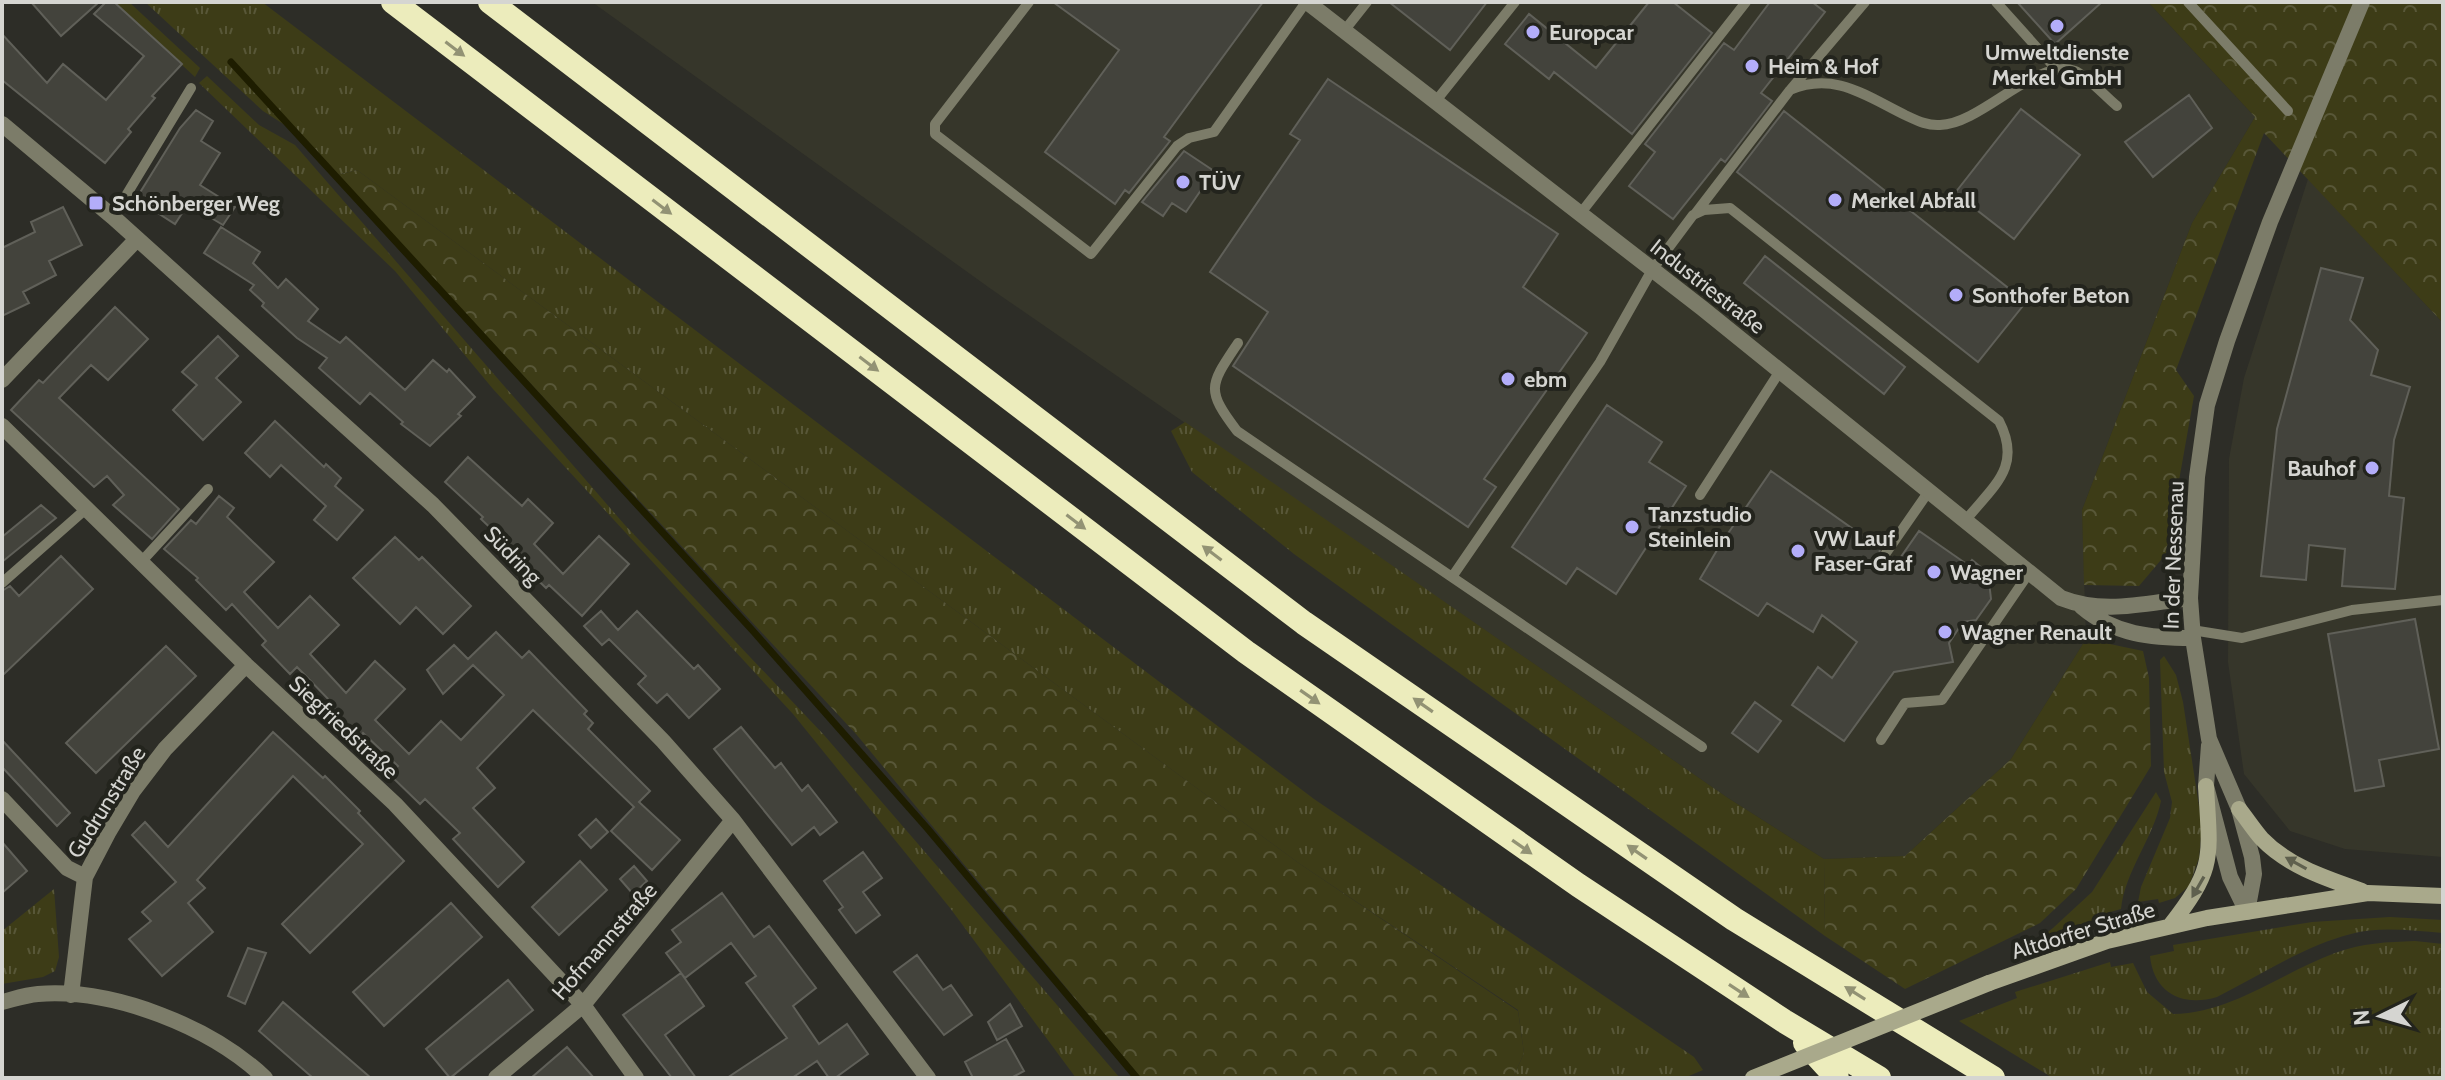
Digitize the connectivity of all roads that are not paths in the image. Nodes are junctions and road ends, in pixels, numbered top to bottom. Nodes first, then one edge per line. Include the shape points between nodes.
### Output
1 (393, 2) edge
2 (490, 2) edge
3 (1029, 2) edge
4 (1306, 2) edge
5 (1367, 2) edge
6 (1515, 2) edge
7 (1746, 2) edge
8 (1865, 2) edge
9 (1996, 2) edge
10 (2188, 2) edge
11 (2362, 2) edge
12 (1344, 31) junction
13 (2057, 70) junction
14 (191, 88) dead end
15 (1790, 90) junction
16 (1435, 102) junction
17 (2117, 106) dead end
18 (2288, 111) dead end
19 (2, 124) edge
20 (1580, 214) junction
21 (1693, 215) junction
22 (113, 217) junction
23 (137, 239) junction
24 (1652, 270) junction
25 (1238, 343) dead end
26 (1780, 371) junction
27 (2, 380) edge
28 (2, 426) edge
29 (208, 489) dead end
30 (1929, 491) junction
31 (1700, 495) dead end
32 (87, 508) junction
33 (1965, 521) junction
34 (1886, 553) dead end
35 (142, 561) junction
36 (2029, 573) junction
37 (1452, 577) junction
38 (2, 583) edge
39 (2190, 598) junction
40 (2443, 600) edge
41 (2080, 606) junction
42 (2192, 634) junction
43 (246, 665) junction
44 (2209, 739) junction
45 (1881, 740) dead end
46 (1702, 747) dead end
47 (2206, 786) junction
48 (2, 799) edge
49 (2239, 809) junction
50 (733, 820) junction
51 (85, 877) junction
52 (2368, 893) junction
53 (2443, 896) edge
54 (2247, 912) junction
55 (2170, 926) junction
56 (71, 995) junction
57 (2, 1002) edge
58 (583, 1005) junction
59 (1784, 1021) junction
60 (265, 1078) edge
61 (496, 1078) edge
62 (636, 1078) edge
63 (928, 1078) edge
64 (1753, 1078) edge
65 (1837, 1078) edge
66 (1879, 1078) edge
67 (1993, 1078) edge

1 -> 59 highway via 1246,652 1565,877
67 -> 2 highway via 1734,919 1304,623
3 - 4 lane via 935,124 935,134 1091,254 1177,146 1214,132
4 - 12 street, Industriestraße
5 - 12 lane
6 - 16 lane
7 - 20 lane
8 - 15 lane
9 - 13 lane
10 - 18 lane
11 - 39 street, In der Nessenau via 2270,222 2227,341 2205,419
12 - 16 street, Industriestraße
13 - 15 lane via 2039,75 1971,116 1938,125 1922,123 1845,86 1808,83
13 - 17 lane via 2075,71
14 - 22 lane
15 - 21 lane
16 - 20 street, Industriestraße
19 - 22 street, Südring
20 - 24 street, Industriestraße
21 - 24 lane
21 - 33 lane via 1730,208 1999,421 2010,455 2003,473
22 - 23 street, Südring
23 - 27 street
23 - 50 street, Südring via 433,505
24 - 26 street, Industriestraße
24 - 37 lane via 1600,362
25 - 37 lane via 1213,389 1218,407 1237,431
26 - 30 street, Industriestraße
26 - 31 lane
28 - 32 street, Siegfriedstraße
29 - 35 lane
30 - 33 street, Industriestraße
30 - 34 lane
32 - 35 street, Siegfriedstraße
32 - 38 lane
33 - 36 street, Industriestraße
35 - 43 street, Siegfriedstraße
36 - 41 street, Industriestraße
36 - 45 lane via 1942,700 1905,703
37 - 46 lane
39 - 41 street, Industriestraße via 2108,609
39 - 42 street, In der Nessenau
40 - 42 lane via 2352,610 2242,638
41 - 42 street, Industriestraße via 2098,621 2153,638
42 - 44 street, In der Nessenau
43 - 51 street, Gudrunstraße via 165,749 133,791
43 - 58 street, Siegfriedstraße via 395,804
44 - 47 street, In der Nessenau
44 - 49 street, In der Nessenau
47 - 54 street, In der Nessenau via 2230,877
47 -> 55 main road via 2210,856 2197,890
48 - 51 street via 67,868
52 -> 49 main road via 2290,861 2263,841
49 - 54 street, In der Nessenau via 2254,874
50 - 58 street, Hofmannstraße
50 - 63 street, Südring
51 - 56 street, Gudrunstraße
52 - 53 main road, Altdorfer Straße
52 - 54 main road, Altdorfer Straße
54 - 55 main road, Altdorfer Straße
55 - 64 main road, Altdorfer Straße, bridge via 2107,941 1989,983
56 - 57 street via 37,994
56 - 60 street via 142,1007 231,1048
58 - 61 street, Hofmannstraße
58 - 62 street, Siegfriedstraße
59 - 65 highway
59 - 66 highway

